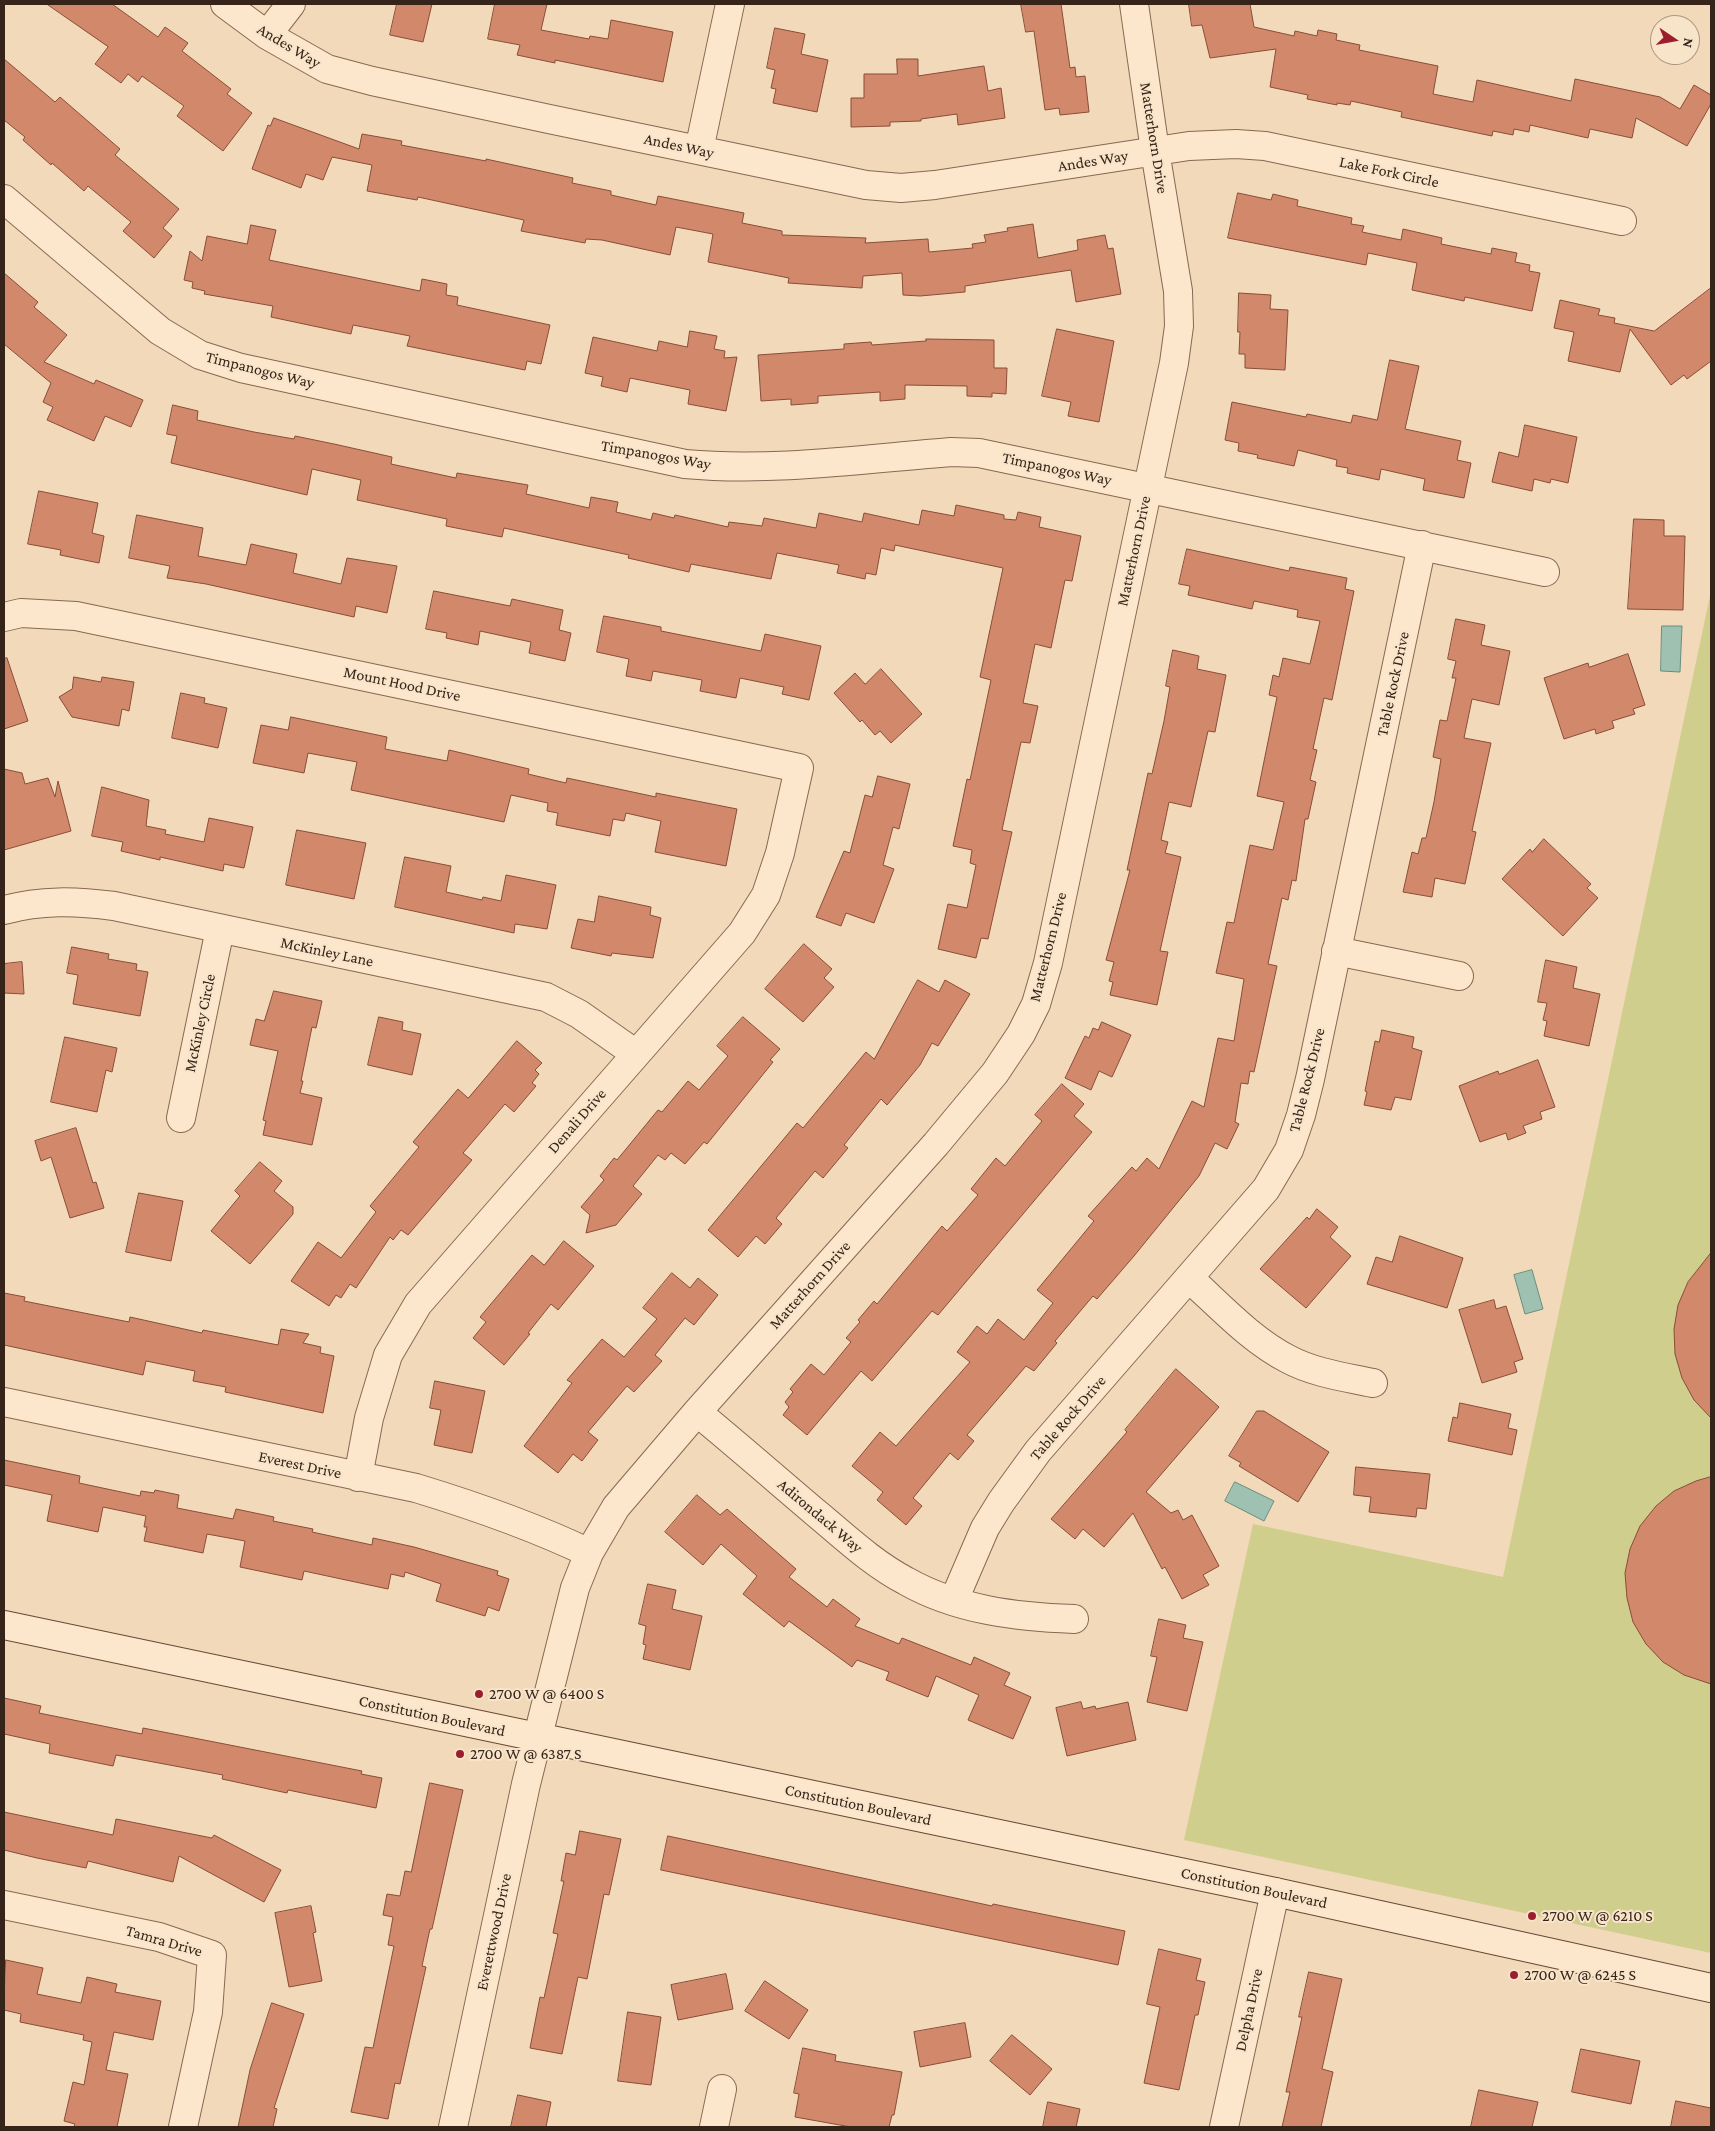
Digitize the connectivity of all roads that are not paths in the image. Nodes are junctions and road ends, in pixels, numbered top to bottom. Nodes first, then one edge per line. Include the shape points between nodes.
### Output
1 (225, 4) edge
2 (291, 4) edge
3 (730, 4) edge
4 (1134, 4) edge
5 (267, 35) junction
6 (699, 150) junction
7 (1155, 151) junction
8 (4, 200) edge
9 (1622, 221) dead end
10 (1148, 487) junction
11 (1422, 545) junction
12 (1545, 572) dead end
13 (4, 617) edge
14 (799, 768) joint
15 (4, 910) edge
16 (220, 929) junction
17 (1336, 951) junction
18 (1459, 976) dead end
19 (636, 1054) junction
20 (181, 1118) dead end
21 (1190, 1279) junction
22 (1374, 1383) dead end
23 (4, 1402) edge
24 (697, 1412) junction
25 (358, 1477) junction
26 (589, 1553) junction
27 (954, 1600) junction
28 (1074, 1619) dead end
29 (4, 1625) edge
30 (538, 1738) junction
31 (1274, 1892) junction
32 (4, 1905) edge
33 (1711, 1988) edge
34 (722, 2089) dead end
35 (183, 2127) edge
36 (452, 2127) edge
37 (714, 2127) edge
38 (1224, 2127) edge

1 - 5 street, Andes Way
2 - 5 street
3 - 6 street
4 - 7 street, Matterhorn Drive
5 - 6 street, Andes Way via 327,69
6 - 7 street, Andes Way via 866,185 902,188
7 - 9 street, Lake Fork Circle via 1236,144 1265,146
7 - 10 street, Matterhorn Drive via 1178,290 1179,326
8 - 10 street, Timpanogos Way via 160,331 200,355 241,368 685,464 759,466 951,452 979,453
10 - 11 street, Timpanogos Way
10 - 24 street, Matterhorn Drive via 1048,963 1036,1004 995,1073 936,1144
11 - 12 street, Timpanogos Way
11 - 17 street, Table Rock Drive
13 - 14 street, Mount Hood Drive via 21,613 76,616
14 - 19 street, Denali Drive via 780,853 766,894 742,933
15 - 16 street, McKinley Lane via 69,900 114,906
16 - 19 street, McKinley Lane via 546,997 579,1014
16 - 20 street, McKinley Circle
17 - 18 street
17 - 21 street, Table Rock Drive via 1301,1115 1289,1150 1266,1189
19 - 25 street, Denali Drive via 418,1304 388,1355 369,1418
21 - 22 street via 1262,1343 1289,1360 1329,1374
21 - 27 street, Table Rock Drive via 1027,1466 986,1528
23 - 25 street, Everest Drive
24 - 26 street, Matterhorn Drive via 616,1507
24 - 27 street, Adirondack Way via 872,1560 906,1582
25 - 26 street, Everest Drive via 416,1488 473,1506
26 - 30 street, Matterhorn Drive via 575,1588
27 - 28 street, Adirondack Way via 1012,1615
29 - 30 street, Constitution Boulevard
30 - 31 street, Constitution Boulevard
30 - 36 street, Everettwood Drive
31 - 33 street, Constitution Boulevard
31 - 38 street, Delpha Drive
32 - 35 street, Tamra Drive via 160,1937 212,1955 208,2012
34 - 37 street

